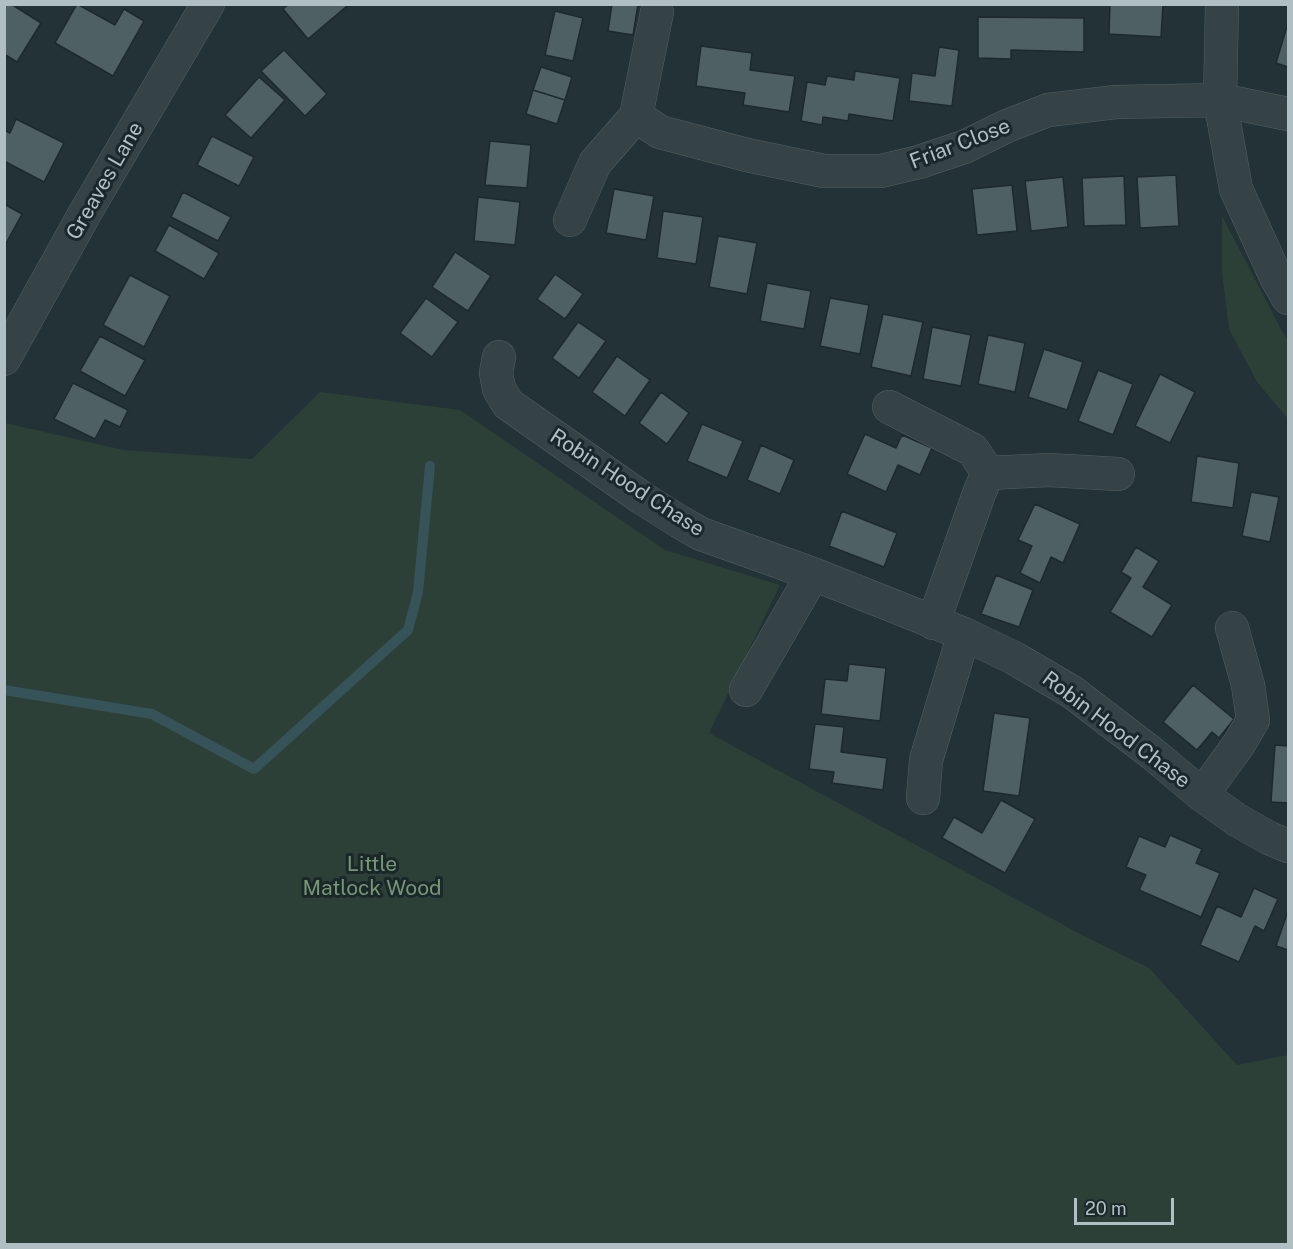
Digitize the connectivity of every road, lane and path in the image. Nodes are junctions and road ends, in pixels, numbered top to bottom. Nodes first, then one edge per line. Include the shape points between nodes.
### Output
1 (208, 4) edge
2 (1222, 4) edge
3 (657, 12) dead end
4 (1221, 100) junction
5 (1288, 114) edge
6 (636, 116) junction
7 (570, 220) dead end
8 (1288, 298) edge
9 (500, 357) dead end
10 (4, 359) edge
11 (889, 407) dead end
12 (988, 473) junction
13 (1118, 474) dead end
14 (813, 574) junction
15 (933, 623) junction
16 (1232, 628) dead end
17 (964, 634) junction
18 (746, 690) dead end
19 (1202, 795) junction
20 (923, 798) dead end
21 (1288, 846) edge

1 - 10 street, Greaves Lane
2 - 4 street
3 - 6 street
4 - 5 street, Friar Close
4 - 6 street, Friar Close via 1116,102 1048,111 964,147 881,171 824,171 747,155 660,132
4 - 8 street via 1236,189
6 - 7 street via 595,163
9 - 14 street, Robin Hood Chase via 496,373 508,404 642,498 702,534
11 - 12 street via 973,450
12 - 13 street via 1049,470
12 - 15 street
14 - 15 street, Robin Hood Chase
14 - 18 street
15 - 17 street, Robin Hood Chase
16 - 19 street, Robin Hood Chase via 1253,720
17 - 19 street, Robin Hood Chase via 1072,692
17 - 20 street via 926,760
19 - 21 street, Robin Hood Chase via 1237,820

